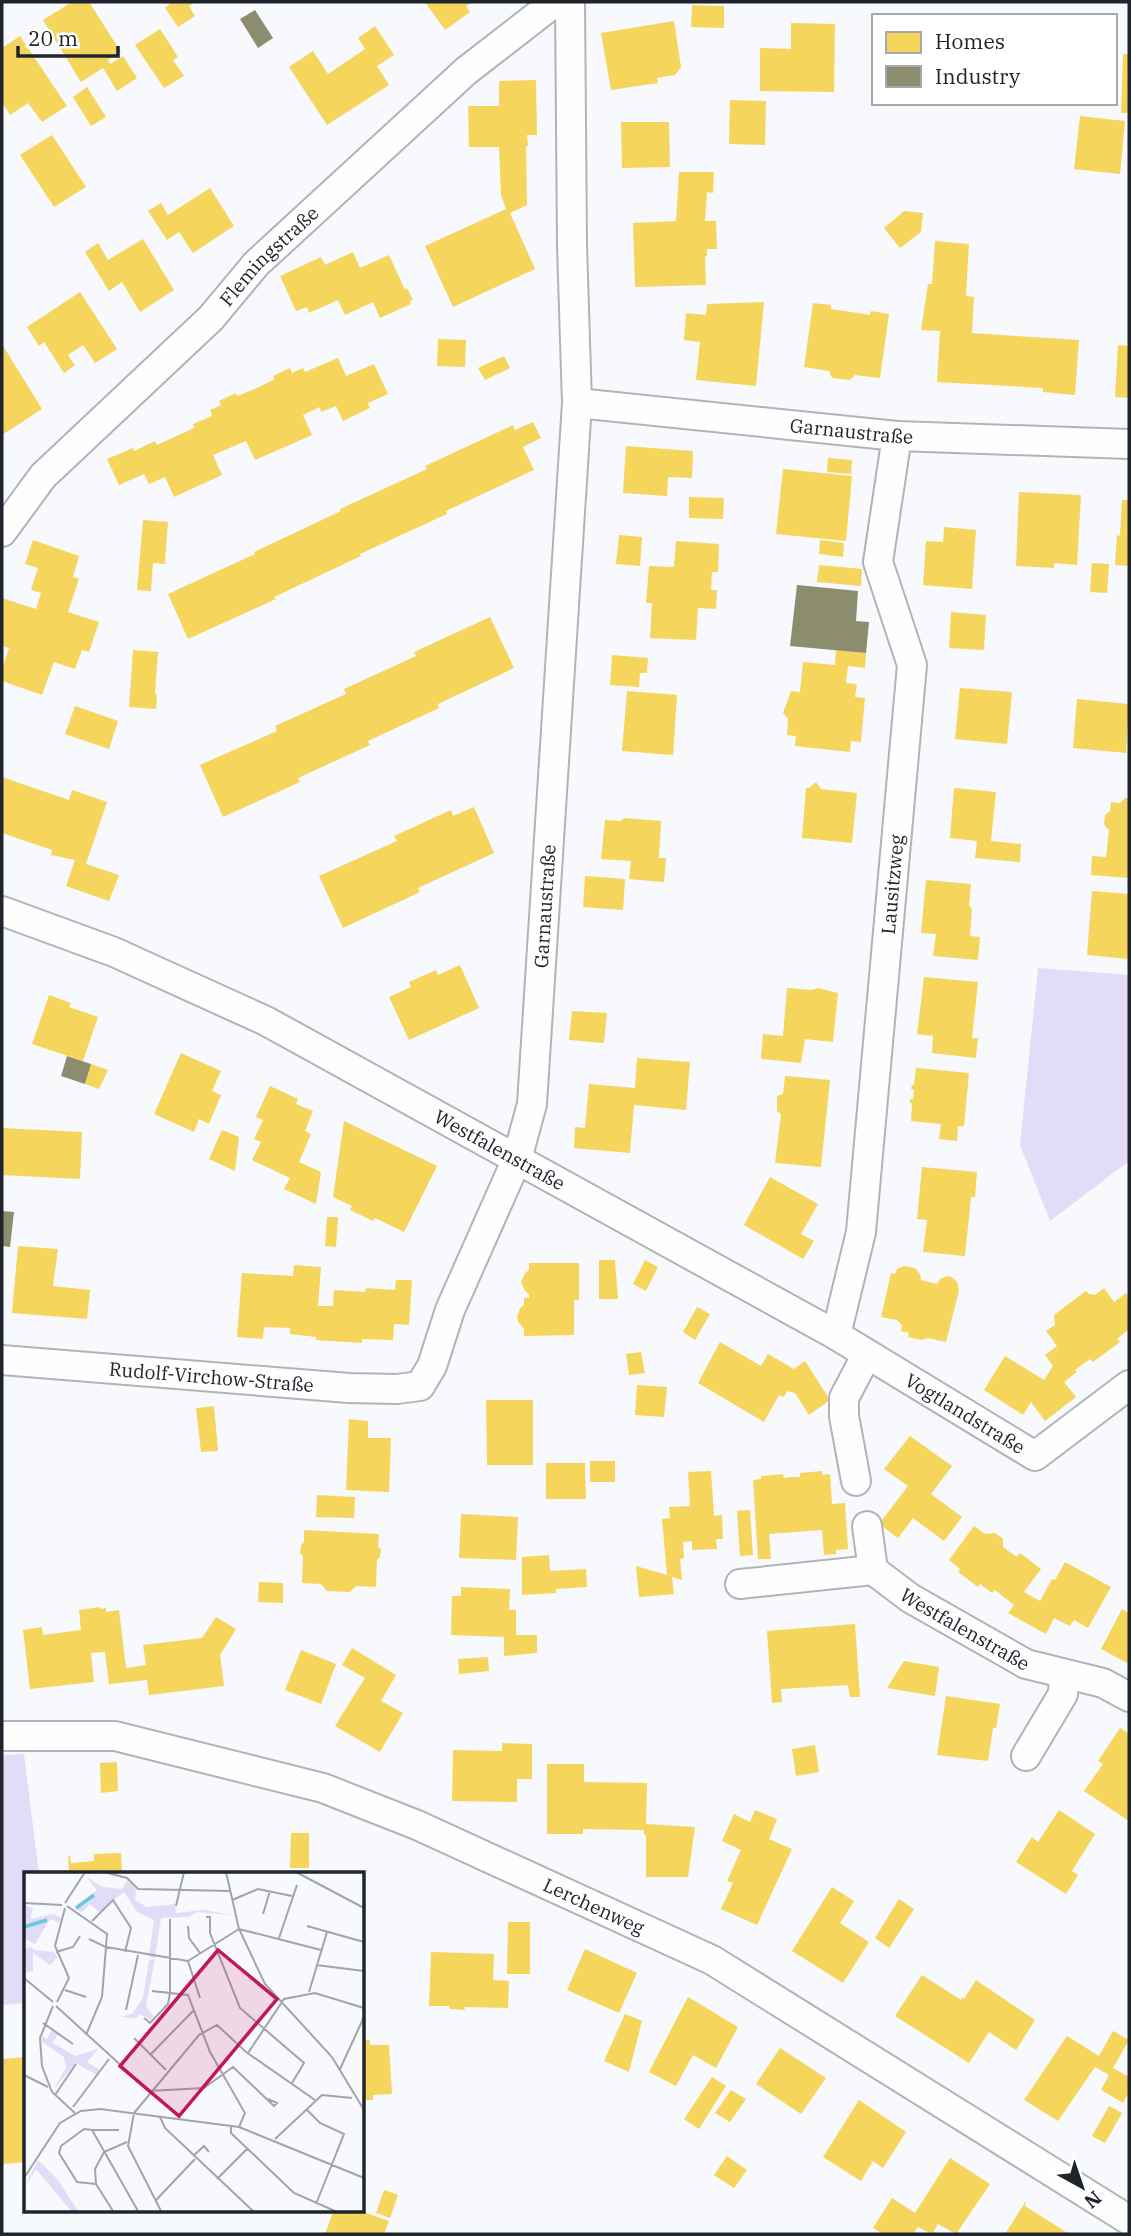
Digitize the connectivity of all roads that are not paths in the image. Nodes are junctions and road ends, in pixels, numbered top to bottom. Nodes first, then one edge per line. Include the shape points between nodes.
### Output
1 (555, 2) edge
2 (570, 2) edge
3 (577, 403) junction
4 (897, 436) junction
5 (1129, 444) edge
6 (2, 532) edge
7 (2, 911) edge
8 (517, 1159) junction
9 (836, 1335) junction
10 (867, 1354) junction
11 (2, 1360) edge
12 (1129, 1385) edge
13 (420, 1386) joint
14 (856, 1481) dead end
15 (867, 1526) dead end
16 (873, 1570) junction
17 (740, 1584) dead end
18 (1064, 1674) junction
19 (1129, 1698) edge
20 (2, 1736) edge
21 (1026, 1756) dead end
22 (1129, 2220) edge

1 - 6 street, Flemingstraße via 466,71 256,264 211,318 43,477
2 - 3 street, Garnaustraße
3 - 4 street, Garnaustraße
3 - 8 street, Garnaustraße via 532,1104
4 - 5 street, Garnaustraße
4 - 9 street, Lausitzweg via 878,562 912,665 861,1232
7 - 8 street, Westfalenstraße via 114,952 266,1021
8 - 9 street, Westfalenstraße
8 - 13 street, Garnaustraße
9 - 10 street, Westfalenstraße
10 - 12 street, Vogtlandstraße via 1035,1456
10 - 14 street via 844,1398
11 - 13 street, Rudolf-Virchow-Straße via 349,1388
15 - 16 street
16 - 17 street
16 - 18 street, Westfalenstraße via 910,1598 1026,1664
18 - 19 street, Westfalenstraße via 1104,1683
18 - 21 street via 1063,1695
20 - 22 street, Lerchenweg via 115,1736 323,1788 417,1825 712,1960

